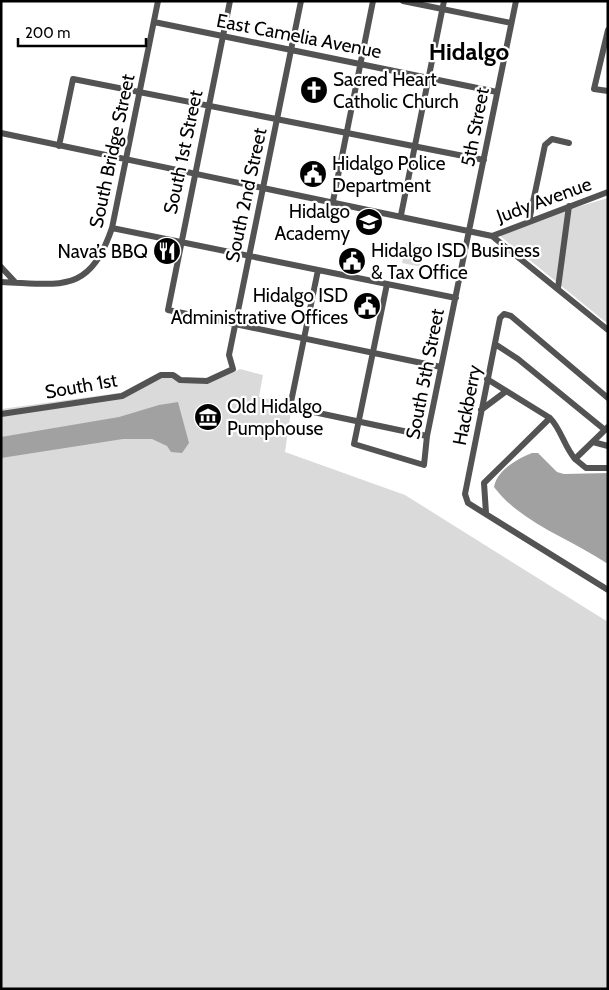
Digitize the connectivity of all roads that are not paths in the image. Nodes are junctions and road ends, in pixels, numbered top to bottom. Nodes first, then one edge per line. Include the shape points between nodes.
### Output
1 (158, 1) edge
2 (230, 1) edge
3 (301, 1) edge
4 (373, 1) edge
5 (402, 1) edge
6 (444, 1) edge
7 (516, 1) edge
8 (442, 10) junction
9 (154, 22) junction
10 (511, 23) junction
11 (607, 30) edge
12 (223, 36) junction
13 (291, 50) junction
14 (359, 64) junction
15 (430, 78) junction
16 (140, 91) junction
17 (497, 92) junction
18 (608, 92) edge
19 (208, 104) junction
20 (277, 118) junction
21 (346, 132) junction
22 (1, 133) edge
23 (569, 143) dead end
24 (59, 146) junction
25 (415, 146) junction
26 (126, 159) junction
27 (484, 160) junction
28 (194, 173) junction
29 (264, 187) junction
30 (608, 192) edge
31 (333, 201) junction
32 (569, 206) junction
33 (401, 216) junction
34 (529, 221) junction
35 (112, 228) junction
36 (470, 230) junction
37 (492, 236) junction
38 (180, 242) junction
39 (249, 256) junction
40 (1, 267) edge
41 (318, 270) junction
42 (1, 282) edge
43 (14, 282) junction
44 (387, 284) junction
45 (558, 288) junction
46 (456, 298) junction
47 (235, 324) junction
48 (608, 330) edge
49 (304, 338) junction
50 (495, 344) junction
51 (372, 352) junction
52 (441, 367) junction
53 (161, 375) joint
54 (487, 379) junction
55 (505, 392) junction
56 (608, 398) edge
57 (482, 410) junction
58 (1, 414) edge
59 (550, 418) junction
60 (358, 421) junction
61 (606, 429) edge
62 (427, 436) junction
63 (593, 442) junction
64 (608, 446) edge
65 (575, 459) junction
66 (608, 468) edge
67 (486, 513) junction
68 (608, 590) edge

1 - 9 street, South Bridge Street
2 - 12 street, South 1st Street
3 - 13 street, South 2nd Street
4 - 14 street
5 - 8 street
6 - 8 street
7 - 10 street, 5th Street
8 - 10 street
8 - 15 street
9 - 12 street, East Camelia Avenue
9 - 16 street, South Bridge Street
10 - 17 street, 5th Street
11 - 18 street via 594,89
12 - 13 street, East Camelia Avenue
12 - 19 street, South 1st Street
13 - 14 street, East Camelia Avenue
13 - 20 street, South 2nd Street
14 - 15 street, East Camelia Avenue
14 - 21 street
15 - 17 street, East Camelia Avenue
15 - 25 street
16 - 19 street
16 - 24 street via 72,79
16 - 26 street, South Bridge Street
17 - 27 street, 5th Street
19 - 20 street
19 - 28 street, South 1st Street
20 - 21 street
20 - 29 street, South 2nd Street
21 - 25 street
21 - 31 street
22 - 24 street
23 - 34 street via 552,139 545,145
24 - 26 street
25 - 27 street
25 - 33 street
26 - 28 street
26 - 35 street, South Bridge Street
27 - 36 street, 5th Street
28 - 29 street
28 - 38 street, South 1st Street
29 - 31 street
29 - 39 street, South 2nd Street
30 - 32 street, Judy Avenue
31 - 33 street
32 - 34 street, Judy Avenue
32 - 45 street
33 - 36 street
34 - 37 street, Judy Avenue
35 - 38 street
35 - 43 street, South Bridge Street via 97,262 80,278 57,284
36 - 37 street
36 - 46 street, South 5th Street
37 - 45 street
38 - 39 street
38 - 47 street, South 1st Street via 168,310
39 - 41 street
39 - 47 street, South 2nd Street
40 - 43 street
41 - 44 street
41 - 49 street
42 - 43 street, South Bridge Street
44 - 46 street
44 - 51 street
45 - 48 street
46 - 52 street, South 5th Street
47 - 49 street
47 - 53 street, South 2nd Street via 229,357 233,369 208,381 180,380 173,374
49 - 51 street
49 - 60 street via 290,406
50 - 54 street, Hackberry
50 - 56 street, Hackberry via 500,318 504,314 511,316
50 - 61 street
51 - 52 street
51 - 60 street
52 - 62 street, South 5th Street
53 - 58 street, South 1st via 122,396
54 - 55 street
54 - 57 street, Hackberry
55 - 57 street
55 - 59 street
57 - 67 street, Hackberry via 464,494 468,503
59 - 65 street
59 - 67 street via 484,484
60 - 62 street
60 - 62 street, South 5th Street via 354,444 424,465
61 - 63 street
63 - 64 street
63 - 65 street
65 - 66 street via 586,468
67 - 68 street

